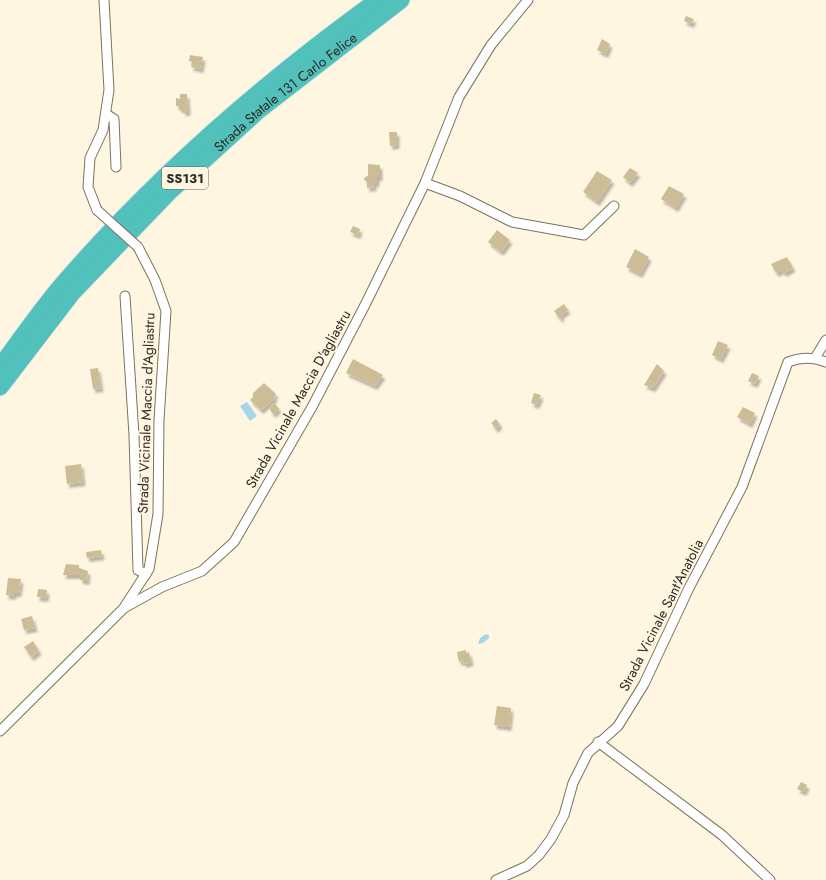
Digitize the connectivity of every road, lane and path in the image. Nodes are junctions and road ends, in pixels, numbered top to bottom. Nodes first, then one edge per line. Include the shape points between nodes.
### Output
1 (104, 0) edge
2 (378, 0) edge
3 (401, 0) edge
4 (528, 0) edge
5 (106, 114) junction
6 (116, 167) dead end
7 (425, 183) junction
8 (614, 206) dead end
9 (125, 296) dead end
10 (826, 340) edge
11 (815, 358) junction
12 (826, 362) edge
13 (0, 367) edge
14 (0, 387) edge
15 (146, 574) junction
16 (124, 608) junction
17 (0, 731) edge
18 (598, 742) junction
19 (496, 880) edge
20 (770, 880) edge

1 - 5 street, Strada Vicinale Maccia d'Agliastru via 110,90
2 - 13 highway, Strada Statale 131 Carlo Felice / SS131 via 248,100 158,183 61,286
3 - 14 highway, Strada Statale 131 Carlo Felice / SS131 via 258,110 169,192 72,293
4 - 7 street, Strada Vicinale Maccia D'agliastru via 491,45 460,97
5 - 6 street via 114,119
5 - 15 street, Strada Vicinale Maccia d'Agliastru, bridge via 103,130 90,158 88,187 97,210 138,247 166,311 159,420 158,514
7 - 8 street via 460,196 512,222 584,235
7 - 16 street, Strada Vicinale Maccia D'agliastru via 312,407 234,542 202,571 162,587
9 - 15 street via 134,435 138,570
10 - 11 street
11 - 12 street, Strada Vicinale Sant'Anatolia
11 - 18 street, Strada Vicinale Sant'Anatolia via 801,358 788,362 742,487 689,588 644,684 618,726
15 - 16 street, Strada Vicinale Maccia d'Agliastru
16 - 17 street, Strada Vicinale Maccia D'agliastru
18 - 19 street, Strada Vicinale Sant'Anatolia via 583,761 573,783 564,815 547,844 527,866
18 - 20 street via 722,835

